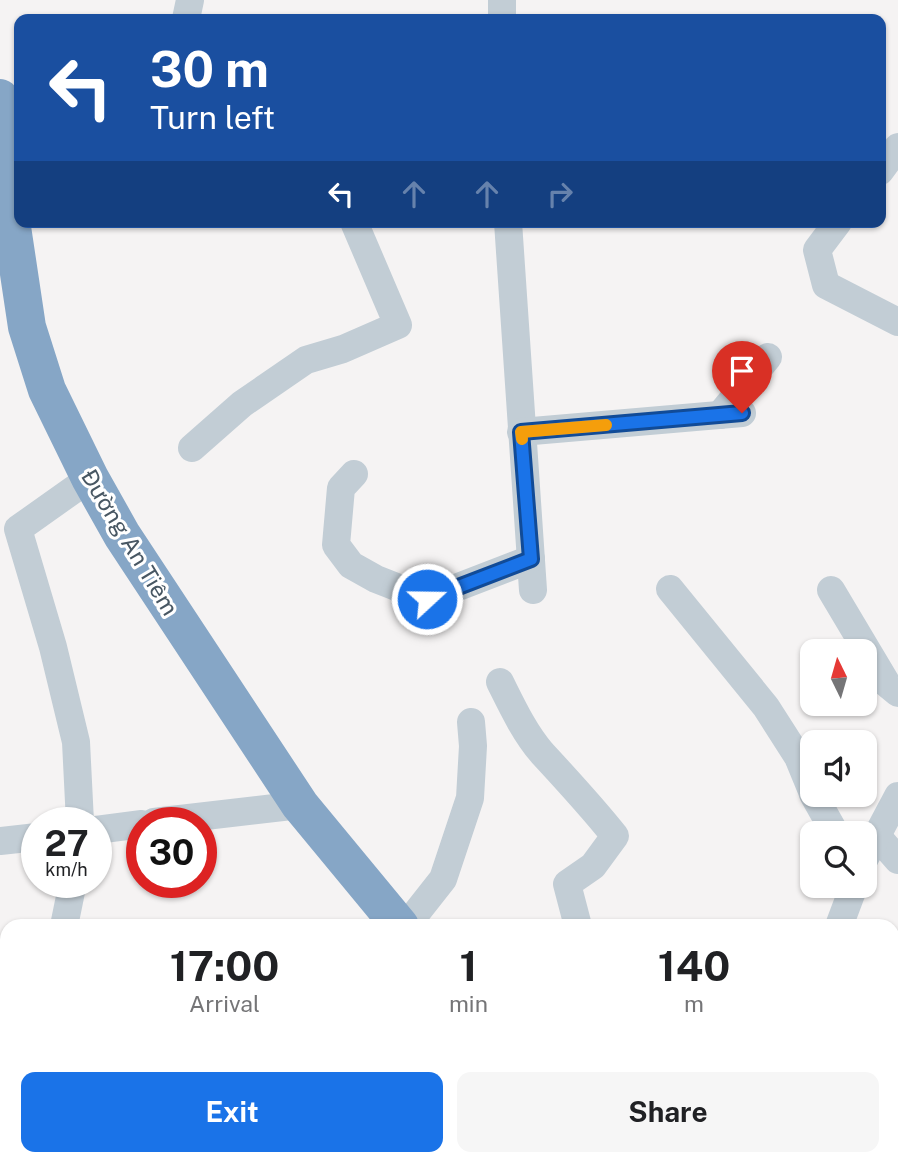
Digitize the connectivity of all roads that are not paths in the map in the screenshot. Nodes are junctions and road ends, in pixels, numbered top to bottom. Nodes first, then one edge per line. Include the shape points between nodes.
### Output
1 (0, 98) edge
2 (898, 147) edge
3 (886, 163) edge
4 (14, 206) edge
5 (16, 228) edge
6 (357, 228) edge
7 (508, 228) edge
8 (834, 228) edge
9 (898, 321) edge
10 (768, 357) dead end
11 (521, 432) junction
12 (192, 448) dead end
13 (354, 474) dead end
14 (89, 478) junction
15 (531, 559) junction
16 (670, 589) dead end
17 (533, 590) dead end
18 (831, 590) dead end
19 (500, 682) dead end
20 (898, 694) edge
21 (471, 722) dead end
22 (800, 762) edge
23 (898, 796) edge
24 (300, 805) junction
25 (79, 807) edge
26 (217, 815) edge
27 (877, 836) edge
28 (21, 838) edge
29 (0, 841) edge
30 (877, 851) edge
31 (898, 860) edge
32 (70, 898) edge
33 (850, 898) edge
34 (66, 919) edge
35 (394, 919) edge
36 (412, 919) edge
37 (576, 919) edge
38 (842, 919) edge

1 - 4 highway, Đường An Tiêm
2 - 3 street
5 - 14 highway, Đường An Tiêm via 27,327 47,390
6 - 12 street via 398,326 306,360 242,404
7 - 11 street
8 - 9 street via 817,250 826,285
10 - 11 street via 731,414
11 - 15 street
13 - 15 street via 341,488 337,545 351,565 376,579 427,599
14 - 24 highway, Đường An Tiêm
14 - 25 street via 18,529 76,743
15 - 17 street
16 - 22 street via 766,707
18 - 20 street via 887,684
19 - 37 street via 541,751 615,836 593,866 567,884
21 - 36 street via 470,798 443,879
23 - 27 street
24 - 26 street
24 - 35 highway, Đường An Tiêm
28 - 29 street
30 - 31 street
32 - 34 street
33 - 38 street

